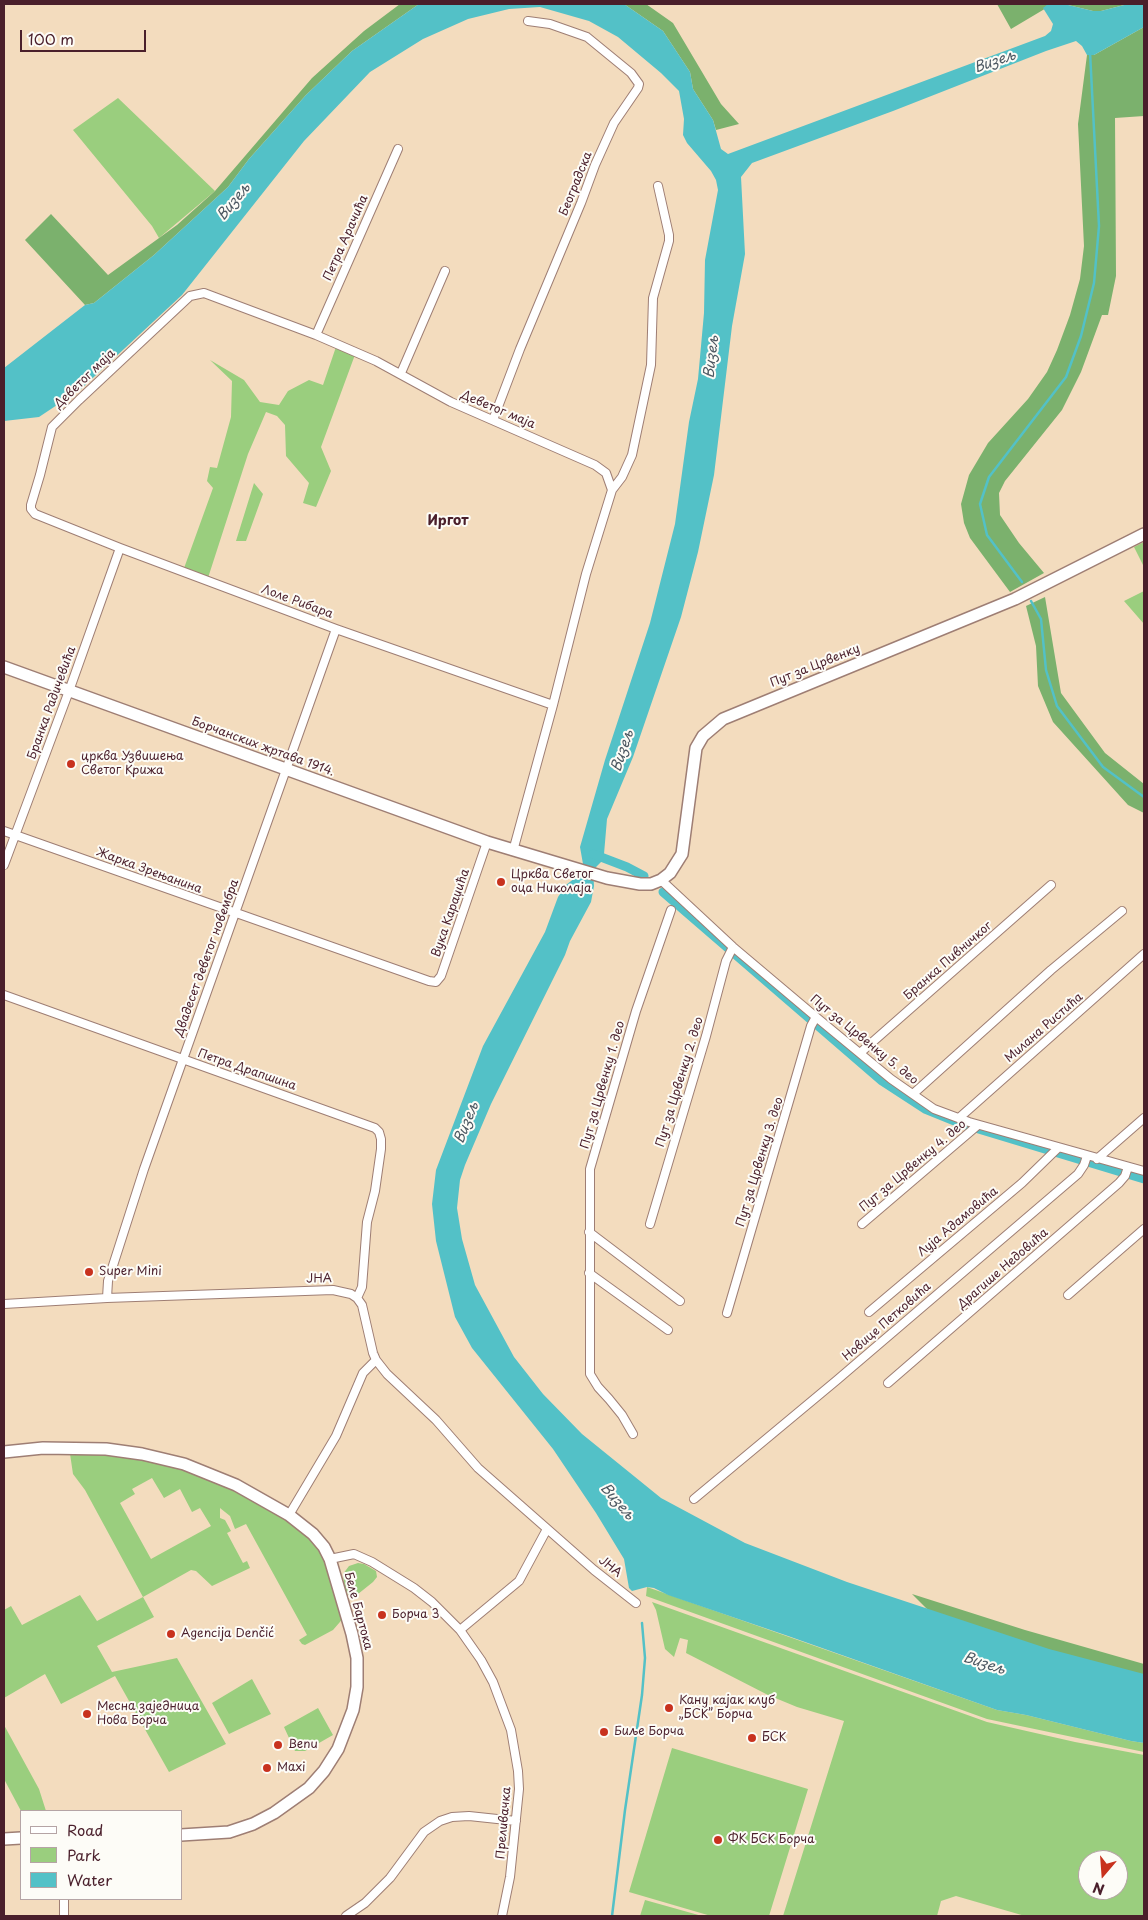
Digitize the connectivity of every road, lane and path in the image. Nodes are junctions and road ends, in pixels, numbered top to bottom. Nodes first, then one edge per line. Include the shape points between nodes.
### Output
1 (528, 21) dead end
2 (398, 149) dead end
3 (658, 186) dead end
4 (445, 271) dead end
5 (316, 335) junction
6 (402, 374) junction
7 (493, 420) junction
8 (612, 490) junction
9 (35, 514) joint
10 (1144, 534) edge
11 (120, 548) junction
12 (336, 629) junction
13 (4, 667) edge
14 (69, 691) junction
15 (553, 705) junction
16 (287, 770) junction
17 (4, 831) edge
18 (15, 835) junction
19 (487, 842) junction
20 (513, 851) junction
21 (4, 865) edge
22 (661, 880) junction
23 (1051, 885) dead end
24 (670, 910) dead end
25 (1122, 911) dead end
26 (235, 913) junction
27 (731, 951) junction
28 (1144, 954) edge
29 (429, 981) joint
30 (4, 994) edge
31 (816, 1017) junction
32 (860, 1053) junction
33 (183, 1060) junction
34 (913, 1094) junction
35 (958, 1118) junction
36 (1144, 1118) edge
37 (978, 1125) junction
38 (1058, 1148) junction
39 (1087, 1156) junction
40 (1097, 1159) junction
41 (1128, 1167) junction
42 (1144, 1171) edge
43 (650, 1224) dead end
44 (862, 1224) dead end
45 (1144, 1229) edge
46 (589, 1232) junction
47 (589, 1273) junction
48 (1068, 1295) dead end
49 (107, 1298) junction
50 (357, 1298) junction
51 (680, 1302) dead end
52 (4, 1304) edge
53 (869, 1312) dead end
54 (727, 1313) dead end
55 (668, 1330) dead end
56 (376, 1360) junction
57 (888, 1383) dead end
58 (633, 1434) dead end
59 (4, 1452) edge
60 (694, 1499) dead end
61 (289, 1515) junction
62 (547, 1529) junction
63 (330, 1559) junction
64 (636, 1602) dead end
65 (460, 1630) junction
66 (516, 1821) junction
67 (182, 1835) edge
68 (20, 1838) edge
69 (4, 1839) edge
70 (64, 1900) edge
71 (64, 1916) edge
72 (346, 1916) edge
73 (502, 1916) edge

1 - 7 street, Београдска via 587,36 632,73 639,84 614,123 595,165
2 - 5 street, Петра Арачића
3 - 8 street via 669,228 669,241 653,298 650,370 632,455 626,471
4 - 6 street
5 - 6 street, Деветог маја
5 - 9 street, Деветог маја via 210,295 193,294 55,424 31,505
6 - 7 street, Деветог маја via 450,402
7 - 8 street, Деветог маја via 595,464 606,472
8 - 15 street via 586,574
9 - 11 street, Лоле Рибара
10 - 22 street, Пут за Црвенку via 1014,599 724,719 703,736 696,748 682,854 670,873
11 - 12 street, Лоле Рибара
11 - 14 street, Бранка Радичевића
12 - 15 street, Лоле Рибара
12 - 16 street, Двадесет деветог новембра
13 - 14 street, Борчанских жртава 1914.
14 - 16 street, Борчанских жртава 1914.
14 - 18 street, Бранка Радичевића
15 - 20 street
16 - 19 street, Борчанских жртава 1914.
16 - 26 street, Двадесет деветог новембра
17 - 18 street, Жарка Зрењанина
18 - 21 street, Бранка Радичевића
18 - 26 street, Жарка Зрењанина
19 - 20 street, Борчанских жртава 1914.
19 - 29 street, Вука Караџића via 442,976 436,982
20 - 22 street, Борчанских жртава 1914. via 594,875 640,884
22 - 27 street, Пут за Црвенку 5. део
23 - 32 street, Бранка Пивничког
24 - 46 street, Пут за Црвенку 1. део via 636,1011 590,1170
25 - 34 street
26 - 29 street, Жарка Зрењанина
26 - 33 street, Двадесет деветог новембра
27 - 31 street, Пут за Црвенку 5. део
27 - 43 street, Пут за Црвенку 2. део
28 - 35 street, Милана Ристића
30 - 33 street, Петра Драпшина
31 - 32 street, Пут за Црвенку 5. део
31 - 54 street, Пут за Црвенку 3. део
32 - 34 street, Пут за Црвенку 5. део
33 - 49 street, Двадесет деветог новембра via 108,1281
33 - 50 street, Петра Драпшина via 370,1126 379,1132 381,1149 367,1222 362,1287
34 - 35 street, Пут за Црвенку 5. део via 934,1109
35 - 37 street, Пут за Црвенку 5. део
36 - 40 street
37 - 38 street, Пут за Црвенку 5. део
37 - 44 street, Пут за Црвенку 4. део
38 - 39 street, Пут за Црвенку 5. део
38 - 53 street, Луја Адамовића via 1022,1183
39 - 40 street, Пут за Црвенку 5. део
39 - 60 street, Новице Петковића via 1078,1174
40 - 41 street, Пут за Црвенку 5. део
41 - 42 street, Пут за Црвенку 5. део
41 - 57 street, Драгише Недовића via 1119,1183
45 - 48 street
46 - 47 street, Пут за Црвенку 1. део
46 - 51 street
47 - 55 street
47 - 58 street, Пут за Црвенку 1. део via 590,1374
49 - 50 street, ЈНА via 333,1290 345,1291
49 - 52 street, ЈНА
50 - 56 street, ЈНА
56 - 61 street via 363,1373 336,1436
56 - 62 street, ЈНА via 478,1468
59 - 61 street, Беле Бартока via 29,1448 79,1448 167,1459 230,1482
61 - 63 street, Беле Бартока via 313,1534
62 - 64 street, ЈНА
62 - 65 street via 519,1581
63 - 65 street, Преливачка via 354,1554 372,1562 432,1602
63 - 67 street, Беле Бартока via 357,1658 353,1710 338,1750 309,1788 274,1813 229,1832
65 - 66 street, Преливачка via 493,1682 511,1730 519,1789
66 - 72 street via 459,1816 440,1822 424,1832 390,1878
66 - 73 street, Преливачка
68 - 69 street
70 - 71 street

